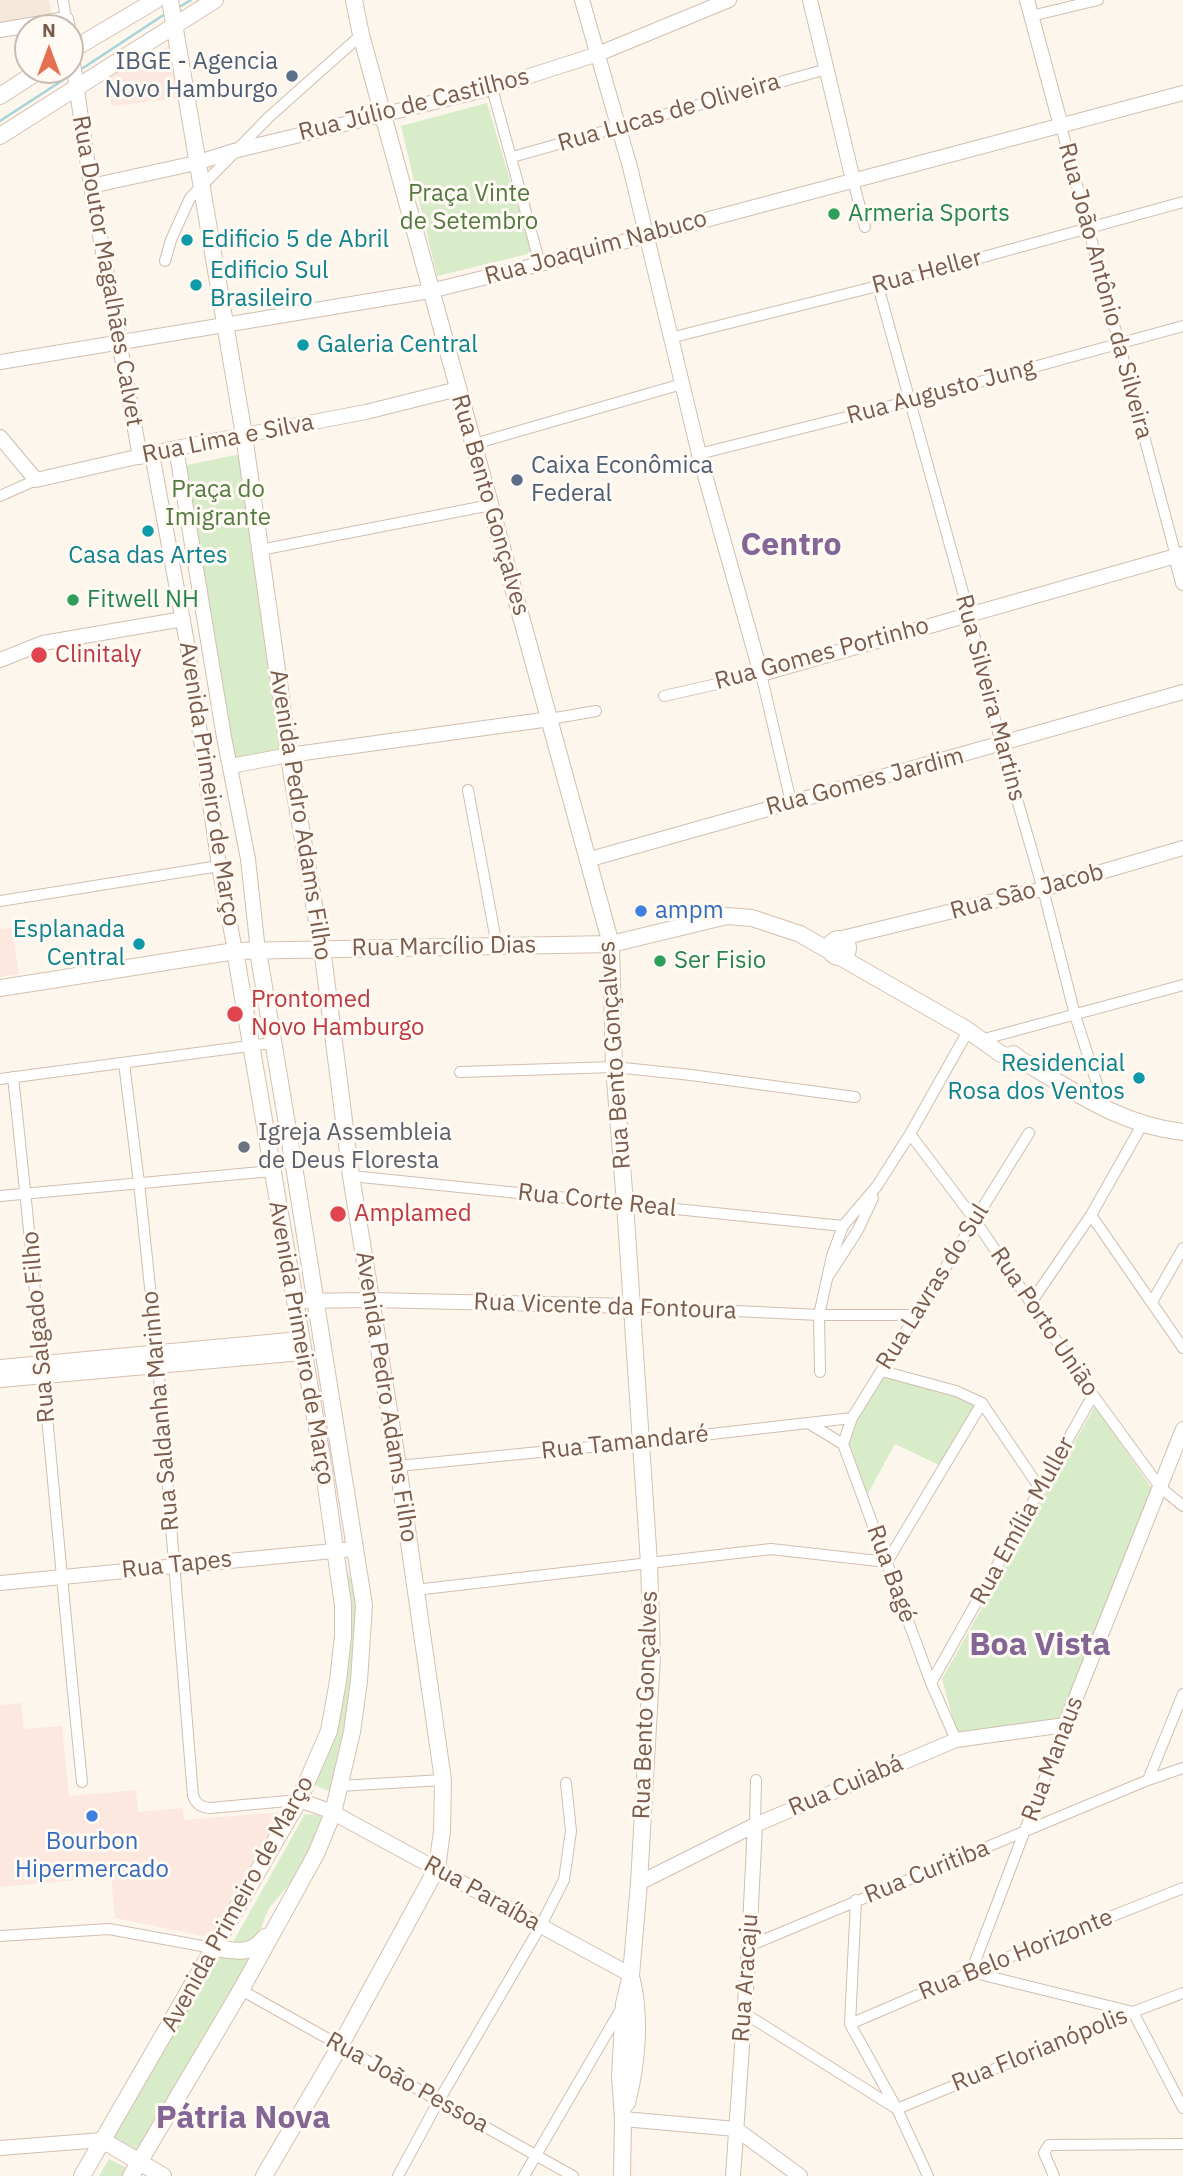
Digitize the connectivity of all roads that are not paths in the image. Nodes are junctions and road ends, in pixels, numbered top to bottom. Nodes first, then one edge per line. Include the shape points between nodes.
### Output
1 (156, 0) edge
2 (170, 0) edge
3 (215, 0) edge
4 (354, 0) edge
5 (582, 0) edge
6 (729, 0) edge
7 (810, 0) edge
8 (1027, 0) edge
9 (1098, 0) edge
10 (1031, 16) junction
11 (175, 25) junction
12 (361, 35) junction
13 (84, 40) edge
14 (598, 54) junction
15 (827, 69) junction
16 (18, 84) edge
17 (75, 84) edge
18 (76, 88) junction
19 (492, 88) junction
20 (1183, 93) edge
21 (0, 96) edge
22 (383, 114) junction
23 (618, 126) junction
24 (1060, 126) junction
25 (0, 136) edge
26 (234, 150) junction
27 (512, 157) junction
28 (197, 163) junction
29 (853, 180) junction
30 (201, 185) junction
31 (91, 186) junction
32 (1183, 202) edge
33 (865, 227) dead end
34 (1089, 227) junction
35 (646, 236) junction
36 (165, 261) dead end
37 (540, 264) junction
38 (878, 286) junction
39 (430, 291) junction
40 (226, 325) junction
41 (1183, 326) edge
42 (670, 338) junction
43 (118, 341) junction
44 (1120, 344) junction
45 (0, 362) edge
46 (682, 384) junction
47 (458, 389) junction
48 (910, 401) junction
49 (244, 435) junction
50 (0, 437) edge
51 (474, 444) junction
52 (176, 448) junction
53 (699, 454) junction
54 (146, 455) junction
55 (36, 480) junction
56 (0, 496) edge
57 (491, 505) junction
58 (260, 551) junction
59 (1180, 555) edge
60 (1183, 583) edge
61 (969, 614) junction
62 (183, 619) junction
63 (0, 660) edge
64 (761, 674) junction
65 (1183, 692) edge
66 (664, 695) dead end
67 (596, 711) dead end
68 (550, 719) junction
69 (1001, 744) junction
70 (289, 755) junction
71 (231, 766) junction
72 (468, 790) dead end
73 (792, 802) junction
74 (1183, 848) edge
75 (587, 860) junction
76 (219, 866) junction
77 (1043, 889) junction
78 (0, 901) edge
79 (611, 944) junction
80 (498, 946) junction
81 (840, 946) junction
82 (322, 950) junction
83 (235, 951) junction
84 (258, 951) junction
85 (1183, 985) edge
86 (0, 988) edge
87 (1075, 1015) junction
88 (968, 1031) junction
89 (988, 1038) junction
90 (272, 1043) junction
91 (250, 1046) junction
92 (1021, 1060) junction
93 (124, 1063) junction
94 (614, 1067) junction
95 (460, 1072) dead end
96 (13, 1077) junction
97 (0, 1079) edge
98 (855, 1097) dead end
99 (1105, 1109) junction
100 (1142, 1125) junction
101 (1183, 1132) edge
102 (1029, 1133) dead end
103 (910, 1134) junction
104 (272, 1171) junction
105 (351, 1176) junction
106 (139, 1183) junction
107 (877, 1186) junction
108 (26, 1194) junction
109 (0, 1195) edge
110 (625, 1203) junction
111 (1091, 1215) junction
112 (975, 1220) junction
113 (843, 1226) junction
114 (1183, 1248) edge
115 (829, 1276) junction
116 (316, 1300) junction
117 (372, 1300) junction
118 (295, 1301) junction
119 (1152, 1302) junction
120 (1030, 1304) junction
121 (632, 1306) junction
122 (819, 1315) junction
123 (915, 1315) junction
124 (301, 1346) junction
125 (1183, 1348) edge
126 (158, 1359) junction
127 (0, 1368) edge
128 (44, 1369) junction
129 (882, 1371) junction
130 (820, 1372) dead end
131 (0, 1379) edge
132 (1093, 1395) junction
133 (982, 1403) junction
134 (852, 1418) junction
135 (810, 1423) junction
136 (1183, 1429) edge
137 (641, 1442) junction
138 (842, 1444) junction
139 (398, 1466) junction
140 (1160, 1486) junction
141 (1041, 1490) junction
142 (1183, 1506) edge
143 (354, 1549) junction
144 (335, 1550) junction
145 (887, 1562) junction
146 (649, 1563) junction
147 (173, 1564) junction
148 (61, 1577) junction
149 (0, 1583) edge
150 (415, 1590) junction
151 (931, 1683) junction
152 (1183, 1693) edge
153 (1065, 1725) junction
154 (956, 1740) junction
155 (1183, 1768) edge
156 (443, 1780) junction
157 (756, 1780) dead end
158 (1148, 1780) junction
159 (82, 1783) dead end
160 (566, 1783) dead end
161 (339, 1786) junction
162 (299, 1800) junction
163 (333, 1813) junction
164 (755, 1825) junction
165 (1024, 1832) junction
166 (436, 1868) junction
167 (639, 1883) junction
168 (1183, 1888) edge
169 (292, 1897) junction
170 (856, 1900) junction
171 (540, 1927) junction
172 (0, 1936) edge
173 (750, 1946) junction
174 (213, 1948) junction
175 (971, 1972) junction
176 (631, 1975) junction
177 (241, 1990) junction
178 (1183, 1993) edge
179 (624, 2004) junction
180 (1133, 2012) junction
181 (744, 2013) junction
182 (850, 2024) junction
183 (340, 2046) junction
184 (438, 2102) junction
185 (1183, 2108) edge
186 (897, 2109) junction
187 (624, 2119) junction
188 (736, 2129) junction
189 (103, 2140) junction
190 (1183, 2144) edge
191 (0, 2148) edge
192 (536, 2155) junction
193 (135, 2169) edge
194 (82, 2176) edge
195 (163, 2176) edge
196 (264, 2176) edge
197 (398, 2176) edge
198 (524, 2176) edge
199 (573, 2176) edge
200 (622, 2176) edge
201 (733, 2176) edge
202 (800, 2176) edge
203 (928, 2176) edge
204 (1054, 2176) edge

1 - 13 main road
2 - 11 main road
3 - 11 main road
4 - 12 main road, Rua Bento Gonçalves
5 - 14 street
6 - 14 street, Rua Júlio de Castilhos
7 - 15 street
8 - 10 street, Rua João Antônio da Silveira
9 - 10 street
10 - 24 street, Rua João Antônio da Silveira
11 - 18 main road
11 - 28 main road, Avenida Pedro Adams Filho
12 - 22 main road, Rua Bento Gonçalves
12 - 26 street
14 - 19 street, Rua Júlio de Castilhos
14 - 23 street
15 - 23 street, Rua Lucas de Oliveira
15 - 29 street
16 - 21 main road
17 - 18 street, Rua Doutor Magalhães Calvet
18 - 25 main road
18 - 31 street, Rua Doutor Magalhães Calvet
19 - 22 street, Rua Júlio de Castilhos
19 - 27 street
20 - 24 street, Rua Joaquim Nabuco
22 - 26 street, Rua Júlio de Castilhos
22 - 39 main road, Rua Bento Gonçalves
23 - 27 street, Rua Lucas de Oliveira
23 - 35 street
24 - 29 street, Rua Joaquim Nabuco
24 - 34 street, Rua João Antônio da Silveira
26 - 28 street, Rua Júlio de Castilhos
26 - 30 street
27 - 37 street
28 - 30 main road, Avenida Pedro Adams Filho
28 - 31 street, Rua Júlio de Castilhos
29 - 33 street
29 - 35 street, Rua Joaquim Nabuco
30 - 36 street via 189,200
30 - 40 main road, Avenida Pedro Adams Filho
31 - 43 street, Rua Doutor Magalhães Calvet
32 - 34 street, Rua Heller
34 - 38 street, Rua Heller
34 - 44 street, Rua João Antônio da Silveira
35 - 37 street, Rua Joaquim Nabuco
35 - 42 street
37 - 39 street, Rua Joaquim Nabuco
38 - 42 street, Rua Heller
38 - 48 street, Rua Silveira Martins
39 - 40 street, Rua Joaquim Nabuco
39 - 47 main road, Rua Bento Gonçalves
40 - 43 street, Rua Joaquim Nabuco
40 - 49 main road, Avenida Pedro Adams Filho
41 - 44 street, Rua Augusto Jung
42 - 46 street
43 - 45 street, Rua Joaquim Nabuco
43 - 54 street, Rua Doutor Magalhães Calvet
44 - 48 street, Rua Augusto Jung
44 - 59 street, Rua João Antônio da Silveira
46 - 51 street
46 - 53 street
47 - 49 street, Rua Lima e Silva
47 - 51 main road, Rua Bento Gonçalves
48 - 53 street, Rua Augusto Jung
48 - 61 street, Rua Silveira Martins
49 - 52 street, Rua Lima e Silva
49 - 58 main road, Avenida Pedro Adams Filho
50 - 55 street
51 - 57 main road, Rua Bento Gonçalves
52 - 54 street, Rua Lima e Silva
52 - 71 street, Avenida Primeiro de Março
53 - 64 street
54 - 55 street, Rua Lima e Silva
54 - 62 street, Avenida Primeiro de Março
55 - 56 street, Rua Lima e Silva
57 - 58 street
57 - 68 main road, Rua Bento Gonçalves
58 - 70 main road, Avenida Pedro Adams Filho
59 - 60 street, Rua João Antônio da Silveira
59 - 61 street, Rua Gomes Portinho
61 - 64 street, Rua Gomes Portinho
61 - 69 street, Rua Silveira Martins
62 - 63 street via 43,643
62 - 76 street, Avenida Primeiro de Março
64 - 66 street, Rua Gomes Portinho
64 - 73 street
65 - 69 street, Rua Gomes Jardim
67 - 68 street
68 - 70 street
68 - 75 main road, Rua Bento Gonçalves
69 - 73 street, Rua Gomes Jardim
69 - 77 street, Rua Silveira Martins
70 - 71 street
70 - 82 main road, Avenida Pedro Adams Filho
71 - 84 street, Avenida Primeiro de Março
72 - 80 street
73 - 75 street, Rua Gomes Jardim
74 - 77 street, Rua São Jacob
75 - 79 main road, Rua Bento Gonçalves
76 - 78 street
76 - 83 street, Avenida Primeiro de Março
77 - 81 street, Rua São Jacob via 870,932
77 - 87 street, Rua Silveira Martins
79 - 80 main road, Rua Marcílio Dias
79 - 81 main road, Rua Marcílio Dias via 727,916 752,918
79 - 94 main road, Rua Bento Gonçalves
80 - 82 main road, Rua Marcílio Dias
81 - 88 main road, Rua Marcílio Dias via 869,974
82 - 84 main road, Rua Marcílio Dias
82 - 105 main road, Avenida Pedro Adams Filho
83 - 84 main road, Rua Marcílio Dias
83 - 86 main road, Rua Marcílio Dias
83 - 91 main road, Avenida Primeiro de Março
84 - 90 main road, Avenida Primeiro de Março
85 - 87 street
87 - 89 street
87 - 99 street, Rua Silveira Martins
88 - 89 main road, Rua Marcílio Dias
88 - 92 main road, Rua Marcílio Dias via 1001,1054
88 - 103 street
89 - 92 main road, Rua Marcílio Dias
90 - 91 street
90 - 116 main road, Avenida Primeiro de Março
91 - 93 street
91 - 104 main road, Avenida Primeiro de Março
92 - 99 main road, Rua Marcílio Dias
93 - 96 street
93 - 106 street, Rua Saldanha Marinho
94 - 95 street
94 - 98 street
94 - 110 main road, Rua Bento Gonçalves
96 - 97 street
96 - 108 street, Rua Salgado Filho
99 - 100 main road, Rua Marcílio Dias
100 - 101 main road, Rua Marcílio Dias
100 - 111 street
102 - 112 street, Rua Lavras do Sul
103 - 107 street
103 - 112 street, Rua Porto União
104 - 106 street
104 - 118 main road, Avenida Primeiro de Março
105 - 110 street, Rua Corte Real
105 - 117 main road, Avenida Pedro Adams Filho
106 - 108 street
106 - 126 street, Rua Saldanha Marinho
107 - 113 street
107 - 115 street via 858,1230
108 - 109 street
108 - 128 street, Rua Salgado Filho
110 - 113 street, Rua Corte Real
110 - 121 main road, Rua Bento Gonçalves
111 - 119 street
111 - 120 street
112 - 120 street, Rua Porto União
112 - 123 street, Rua Lavras do Sul
113 - 115 street
114 - 119 street
115 - 122 street
116 - 117 street, Rua Vicente da Fontoura
116 - 118 street, Rua Vicente da Fontoura
116 - 143 main road, Avenida Primeiro de Março
117 - 121 street, Rua Vicente da Fontoura
117 - 139 main road, Avenida Pedro Adams Filho
118 - 124 main road, Avenida Primeiro de Março
119 - 125 street
120 - 132 street, Rua Porto União
121 - 122 street, Rua Vicente da Fontoura
121 - 137 main road, Rua Bento Gonçalves
122 - 123 street, Rua Vicente da Fontoura
122 - 130 street
123 - 129 street, Rua Lavras do Sul
124 - 126 main road
124 - 144 main road, Avenida Primeiro de Março
126 - 128 main road
126 - 147 street, Rua Saldanha Marinho
127 - 128 main road
128 - 131 main road
128 - 148 street, Rua Salgado Filho
129 - 133 street via 956,1391
129 - 134 street, Rua Lavras do Sul
132 - 140 street, Rua Porto União
132 - 141 street, Rua Emília Muller
133 - 141 street
133 - 145 street
134 - 135 street, Rua Tamandaré
134 - 138 street, Rua Lavras do Sul
135 - 137 street, Rua Tamandaré
135 - 138 street
136 - 140 street, Rua Manaus
137 - 139 street, Rua Tamandaré
137 - 146 main road, Rua Bento Gonçalves
138 - 145 street, Rua Bagé
139 - 150 main road, Avenida Pedro Adams Filho
140 - 142 street, Rua Porto União
140 - 153 street, Rua Manaus
141 - 151 street, Rua Emília Muller
143 - 144 street, Rua Tapes
143 - 161 main road, Avenida Primeiro de Março via 364,1605 363,1636 352,1732
144 - 147 street, Rua Tapes
144 - 162 main road, Avenida Primeiro de Março via 343,1605 338,1681 329,1731
145 - 146 street via 771,1549
145 - 151 street, Rua Bagé
146 - 150 street
146 - 167 main road, Rua Bento Gonçalves via 652,1688
147 - 148 street, Rua Tapes
147 - 162 street, Rua Saldanha Marinho via 195,1801 210,1808
148 - 149 street, Rua Tapes
148 - 159 street, Rua Salgado Filho
150 - 156 main road, Avenida Pedro Adams Filho
151 - 154 street, Rua Bagé
152 - 158 street
153 - 154 street, Rua Cuiabá
153 - 165 street, Rua Manaus
154 - 164 street, Rua Cuiabá
155 - 158 street, Rua Curitiba
156 - 161 street
156 - 166 main road, Avenida Pedro Adams Filho
157 - 164 street, Rua Aracaju
158 - 165 street, Rua Curitiba
160 - 171 street via 569,1853 564,1880
161 - 163 main road, Avenida Primeiro de Março
162 - 163 street, Rua Paraíba
162 - 174 main road, Avenida Primeiro de Março
163 - 166 street, Rua Paraíba
163 - 169 main road, Avenida Primeiro de Março
164 - 167 street, Rua Cuiabá
164 - 173 street, Rua Aracaju
165 - 170 street, Rua Curitiba
165 - 175 street, Rua Manaus
166 - 171 street, Rua Paraíba
166 - 183 main road, Avenida Pedro Adams Filho
167 - 176 main road, Rua Bento Gonçalves
168 - 175 street, Rua Belo Horizonte
169 - 174 main road via 256,1947 243,1951
169 - 177 main road, Avenida Primeiro de Março
170 - 173 street, Rua Curitiba
170 - 182 street
171 - 176 street, Rua Paraíba
171 - 184 street
172 - 174 street via 109,1929
173 - 181 street, Rua Aracaju
174 - 189 main road, Avenida Primeiro de Março
175 - 180 street
175 - 182 street, Rua Belo Horizonte
176 - 179 main road, Rua Bento Gonçalves
176 - 187 main road, Rua Bento Gonçalves via 637,2002 634,2078
177 - 183 street, Rua João Pessoa
177 - 193 main road, Avenida Primeiro de Março
178 - 180 street, Rua Florianópolis
179 - 187 main road, Rua Bento Gonçalves via 620,2076
179 - 192 street
180 - 185 street
180 - 186 street, Rua Florianópolis
181 - 186 street
181 - 188 street, Rua Aracaju
182 - 186 street
183 - 184 street, Rua João Pessoa
183 - 196 main road, Avenida Pedro Adams Filho
184 - 192 street, Rua João Pessoa
184 - 197 street
186 - 203 street
187 - 188 street
187 - 200 main road, Rua Bento Gonçalves
188 - 201 street, Rua Aracaju
188 - 202 street
189 - 191 street
189 - 193 main road
189 - 194 main road, Avenida Primeiro de Março
190 - 204 street via 1049,2145 1044,2153
192 - 198 street
192 - 199 street, Rua João Pessoa
193 - 195 main road

